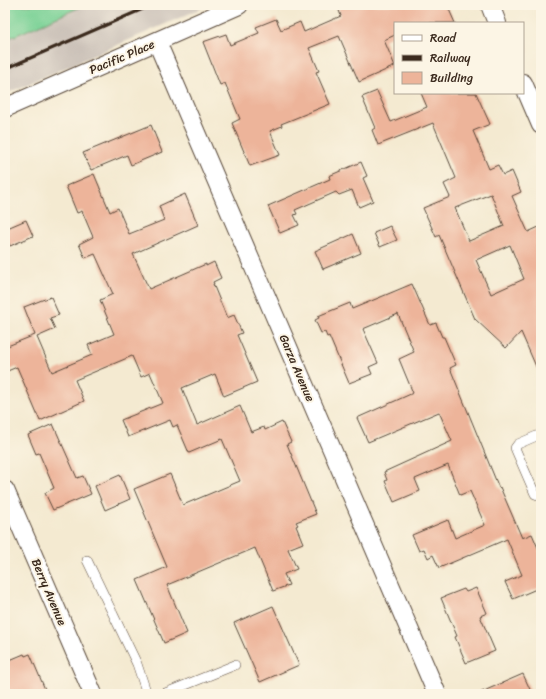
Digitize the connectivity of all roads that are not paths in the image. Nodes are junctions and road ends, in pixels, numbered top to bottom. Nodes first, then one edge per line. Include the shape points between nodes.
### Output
1 (240, 5) edge
2 (490, 5) edge
3 (497, 22) edge
4 (157, 42) junction
5 (524, 85) edge
6 (5, 108) edge
7 (541, 125) edge
8 (541, 434) edge
9 (5, 490) edge
10 (541, 496) edge
11 (87, 560) dead end
12 (235, 665) dead end
13 (93, 694) edge
14 (147, 694) edge
15 (163, 694) edge
16 (437, 694) edge

1 - 4 street, Pacific Place
2 - 3 street
4 - 6 street, Pacific Place
4 - 16 street, Garza Avenue
5 - 7 street
8 - 10 lane via 518,444 515,448 535,494
9 - 13 street, Berry Avenue
11 - 14 lane via 137,664
12 - 15 lane

